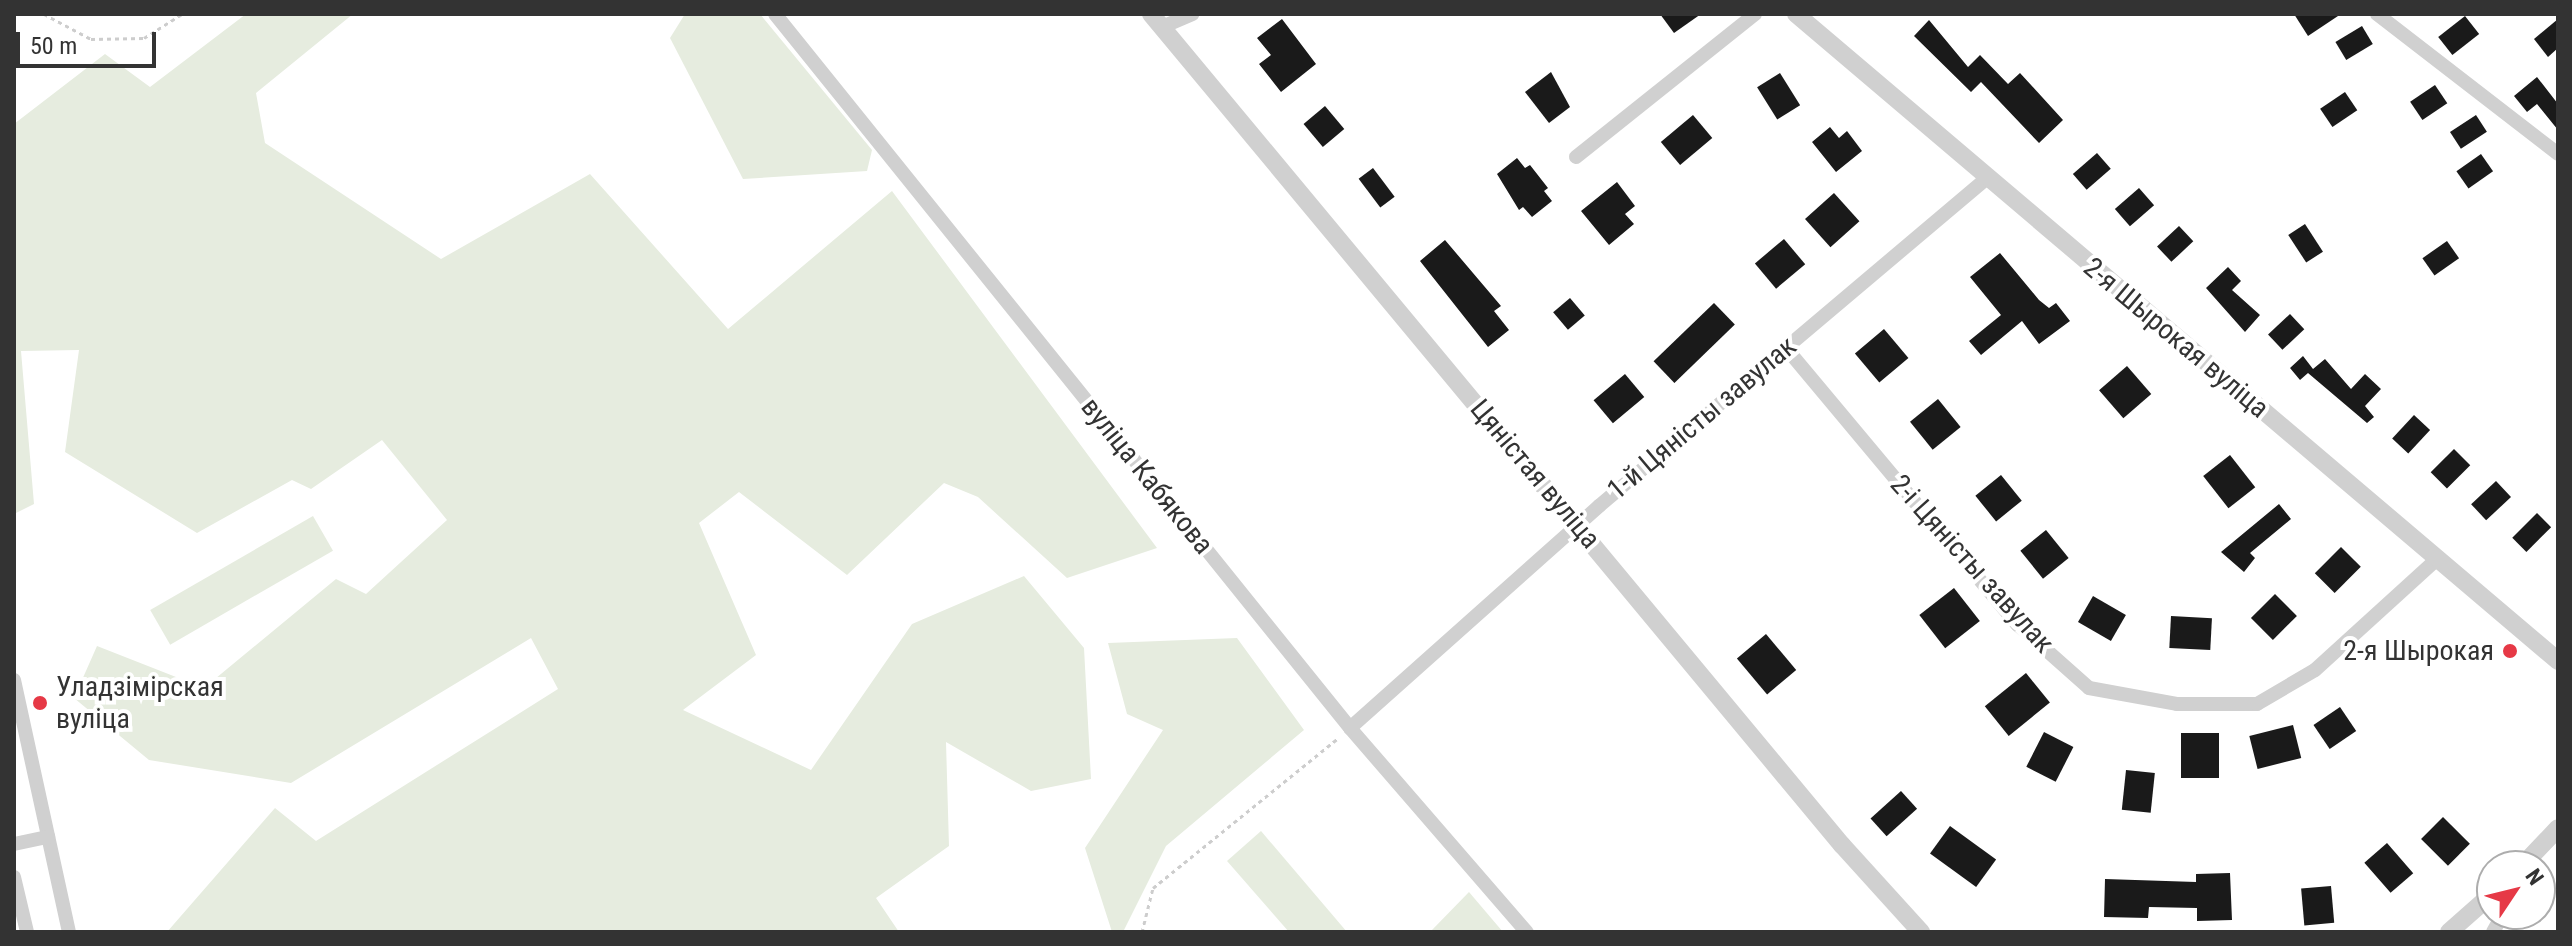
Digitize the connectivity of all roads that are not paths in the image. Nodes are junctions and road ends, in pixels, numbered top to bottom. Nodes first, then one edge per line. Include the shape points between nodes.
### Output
1 (775, 14) edge
2 (1192, 14) edge
3 (1755, 14) edge
4 (1796, 14) edge
5 (2377, 14) edge
6 (1156, 21) edge
7 (2558, 154) edge
8 (1576, 157) dead end
9 (1987, 178) junction
10 (1786, 348) junction
11 (1578, 524) junction
12 (2437, 559) junction
13 (2558, 661) edge
14 (14, 680) edge
15 (1350, 728) junction
16 (2558, 828) edge
17 (48, 837) junction
18 (14, 844) edge
19 (2537, 850) edge
20 (14, 877) edge
21 (2476, 908) edge
22 (27, 932) edge
23 (69, 932) edge
24 (1527, 932) edge
25 (1921, 932) edge
26 (2449, 932) edge

1 - 15 street, вуліца Кабякова
2 - 6 street
3 - 8 street
4 - 9 street, 2-я Шырокая вуліца
5 - 7 street
6 - 11 street, Цяністая вуліца
9 - 10 street, 1-й Цяністы завулак
9 - 12 street, 2-я Шырокая вуліца
10 - 11 street, 1-й Цяністы завулак
10 - 12 street, 2-і Цяністы завулак via 2018,625 2089,688 2177,704 2257,704 2315,670
11 - 15 street, 1-й Цяністы завулак
11 - 25 street, Цяністая вуліца via 1842,845
12 - 13 street, 2-я Шырокая вуліца
14 - 17 street
15 - 24 street, вуліца Кабякова
16 - 19 street
17 - 18 street
17 - 23 street
20 - 22 street
21 - 26 street

